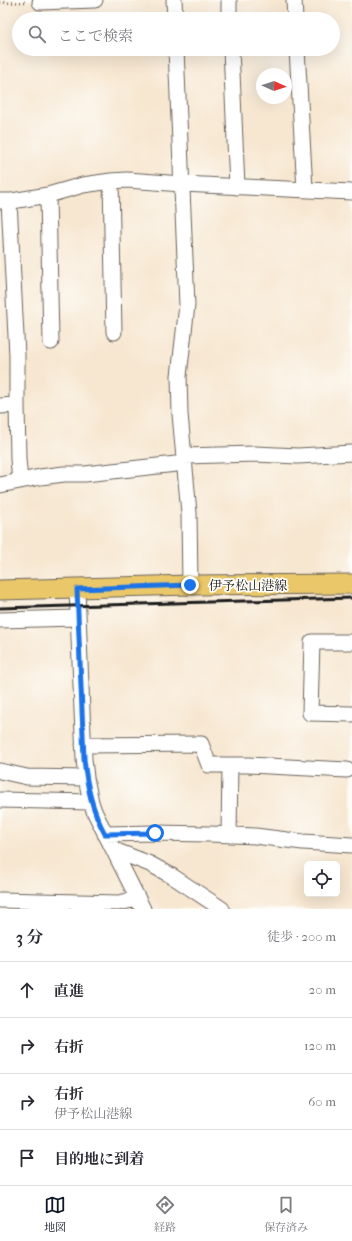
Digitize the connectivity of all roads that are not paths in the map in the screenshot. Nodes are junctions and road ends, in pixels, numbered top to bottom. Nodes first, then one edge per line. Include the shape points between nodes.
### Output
1 (65, 0) edge
2 (95, 0) edge
3 (174, 0) edge
4 (229, 0) edge
5 (294, 0) edge
6 (40, 2) road end
7 (175, 12) edge
8 (230, 12) edge
9 (295, 12) edge
10 (176, 56) edge
11 (231, 56) edge
12 (297, 56) edge
13 (110, 181) junction
14 (182, 184) junction
15 (237, 187) junction
16 (305, 190) junction
17 (352, 192) edge
18 (48, 195) junction
19 (4, 201) edge
20 (115, 332) dead end
21 (52, 342) dead end
22 (0, 406) edge
23 (17, 406) junction
24 (352, 454) edge
25 (184, 460) junction
26 (20, 481) junction
27 (0, 485) edge
28 (352, 584) edge
29 (190, 585) junction
30 (77, 589) junction
31 (0, 590) edge
32 (77, 618) junction
33 (0, 620) edge
34 (352, 642) edge
35 (352, 714) edge
36 (83, 745) junction
37 (230, 765) junction
38 (347, 770) dead end
39 (0, 771) edge
40 (86, 778) junction
41 (0, 800) edge
42 (91, 802) junction
43 (105, 834) junction
44 (230, 835) junction
45 (352, 845) edge
46 (114, 850) junction
47 (0, 900) edge
48 (140, 904) edge
49 (222, 909) edge

1 - 2 street
1 - 6 street
3 - 7 street
4 - 8 street
5 - 9 street
10 - 14 street
11 - 15 street
12 - 16 street
13 - 14 street
13 - 18 street via 83,185
13 - 20 street
14 - 15 street
14 - 25 street via 187,305 179,376
15 - 16 street
16 - 17 street
18 - 19 street
18 - 21 street
19 - 23 street via 17,354
22 - 23 street
23 - 26 street
24 - 25 street via 255,454
25 - 26 street
25 - 29 street via 189,513
26 - 27 street
28 - 29 main road, 伊予松山港線
29 - 30 main road, 伊予松山港線
30 - 31 main road, 伊予松山港線
30 - 32 street
32 - 33 street
32 - 36 street
34 - 35 street via 312,642 310,713
36 - 37 street via 200,744 209,765
36 - 40 street
37 - 38 street
37 - 44 street
39 - 40 street via 27,777
40 - 42 street
41 - 42 street
42 - 43 street
43 - 44 street
43 - 46 street
44 - 45 street
46 - 48 street
46 - 49 street via 172,876
47 - 48 street

